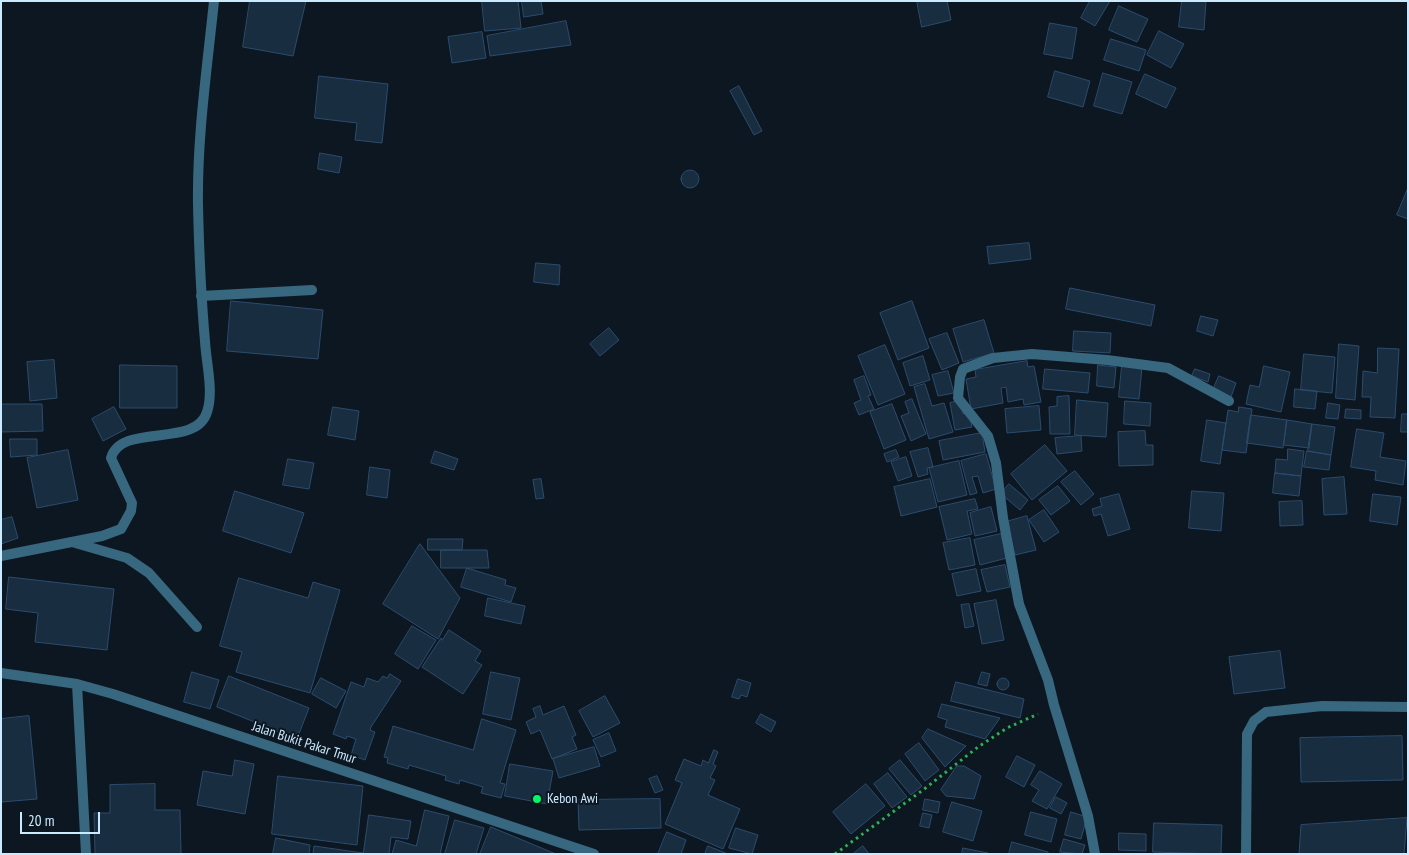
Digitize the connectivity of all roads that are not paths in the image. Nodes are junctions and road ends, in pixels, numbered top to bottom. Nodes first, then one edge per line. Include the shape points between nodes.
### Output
1 (214, 1) edge
2 (312, 290) dead end
3 (202, 296) junction
4 (1229, 401) dead end
5 (72, 542) junction
6 (1, 556) edge
7 (197, 627) dead end
8 (1, 673) edge
9 (77, 684) junction
10 (1408, 707) edge
11 (86, 854) edge
12 (594, 854) edge
13 (1095, 854) edge
14 (1246, 854) edge

1 - 3 street via 198,193
2 - 3 street
3 - 5 street via 209,390 207,412 196,426 119,443 111,458 132,503 126,523 102,536
4 - 13 street via 1168,368 1107,360 1032,354 993,358 963,369 960,377 958,398 988,436 996,462 1019,604 1048,680 1088,816
5 - 6 street
5 - 7 street via 127,558 149,573
8 - 9 street, Jalan Bukit Pakar Tmur
9 - 11 street
9 - 12 street, Jalan Bukit Pakar Tmur
10 - 14 street via 1322,706 1266,712 1254,721 1247,734

